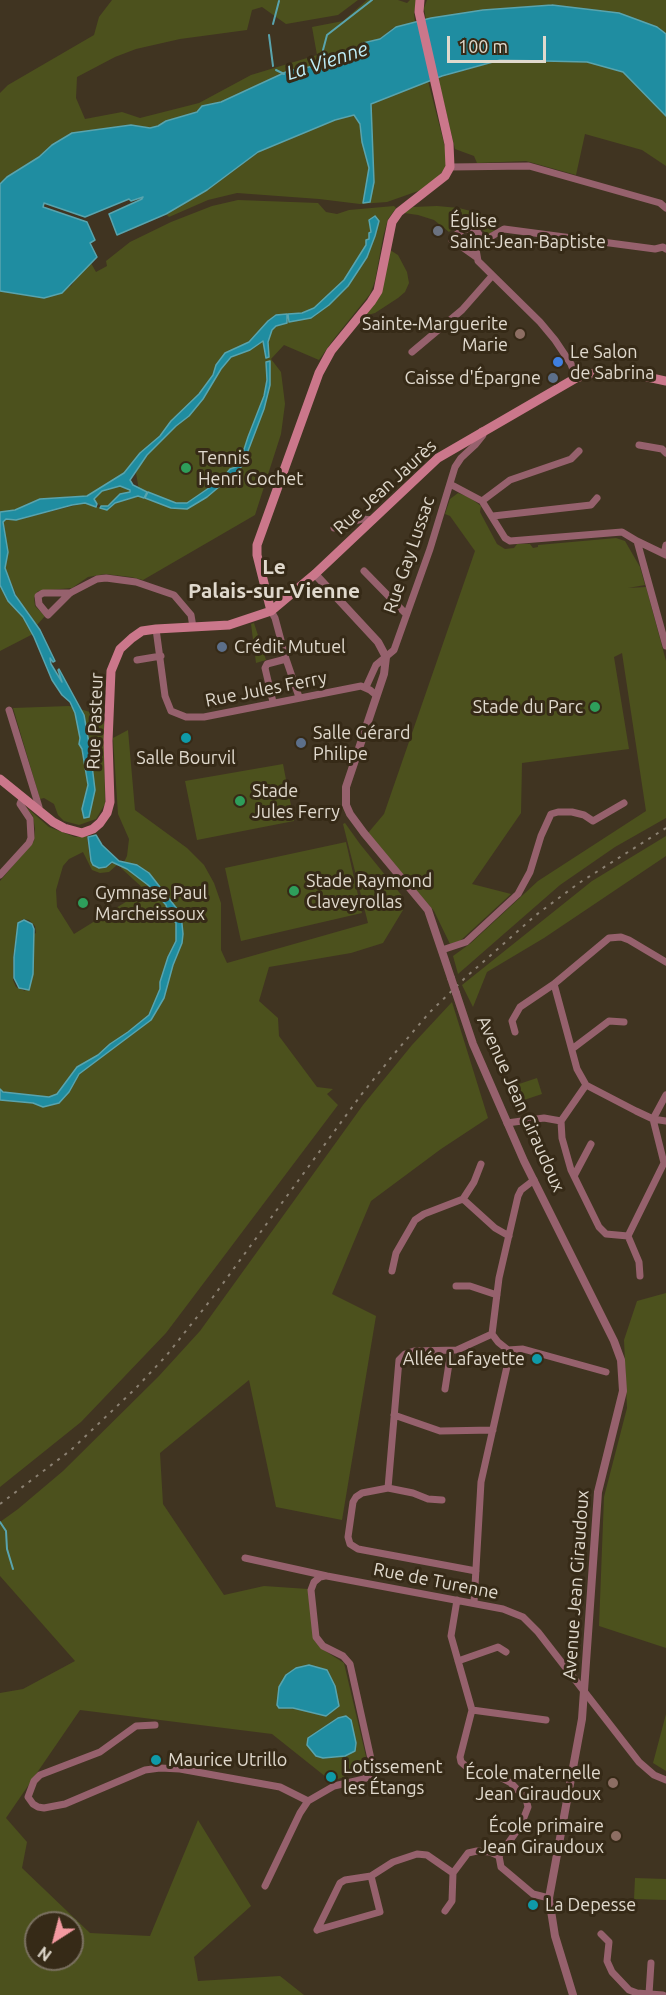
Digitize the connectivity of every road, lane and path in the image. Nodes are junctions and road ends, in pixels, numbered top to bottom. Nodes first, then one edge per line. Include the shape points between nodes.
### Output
1 (420, 0) edge
2 (450, 166) junction
3 (666, 208) edge
4 (484, 241) junction
5 (665, 247) edge
6 (476, 257) junction
7 (492, 276) junction
8 (412, 352) dead end
9 (576, 378) junction
10 (666, 381) edge
11 (482, 431) junction
12 (639, 445) dead end
13 (579, 451) dead end
14 (666, 453) edge
15 (450, 484) junction
16 (597, 498) dead end
17 (482, 501) junction
18 (493, 516) junction
19 (373, 520) junction
20 (333, 528) dead end
21 (638, 541) junction
22 (666, 545) edge
23 (665, 554) edge
24 (364, 571) dead end
25 (315, 574) junction
26 (70, 593) junction
27 (271, 611) junction
28 (406, 614) junction
29 (193, 627) junction
30 (156, 629) junction
31 (666, 646) edge
32 (161, 656) junction
33 (386, 657) junction
34 (286, 659) junction
35 (137, 660) dead end
36 (366, 687) junction
37 (376, 695) junction
38 (299, 697) junction
39 (273, 702) junction
40 (9, 710) dead end
41 (0, 779) edge
42 (23, 797) junction
43 (624, 803) dead end
44 (39, 810) junction
45 (0, 875) edge
46 (442, 950) junction
47 (666, 962) edge
48 (554, 984) junction
49 (624, 1022) dead end
50 (515, 1032) dead end
51 (572, 1049) junction
52 (586, 1084) junction
53 (666, 1095) edge
54 (653, 1119) junction
55 (561, 1121) junction
56 (666, 1121) edge
57 (507, 1123) junction
58 (591, 1144) dead end
59 (665, 1163) edge
60 (481, 1164) dead end
61 (574, 1176) junction
62 (534, 1180) junction
63 (463, 1199) junction
64 (509, 1236) junction
65 (628, 1236) junction
66 (392, 1271) dead end
67 (640, 1276) dead end
68 (456, 1286) dead end
69 (497, 1294) junction
70 (492, 1334) junction
71 (508, 1350) junction
72 (451, 1351) junction
73 (606, 1372) dead end
74 (445, 1389) dead end
75 (394, 1415) junction
76 (492, 1430) junction
77 (388, 1488) junction
78 (442, 1500) dead end
79 (245, 1558) dead end
80 (476, 1571) junction
81 (327, 1576) junction
82 (457, 1600) junction
83 (474, 1603) junction
84 (506, 1652) dead end
85 (458, 1662) junction
86 (585, 1695) junction
87 (472, 1710) junction
88 (546, 1720) dead end
89 (155, 1725) dead end
90 (666, 1780) edge
91 (308, 1801) junction
92 (499, 1856) junction
93 (453, 1873) junction
94 (371, 1876) junction
95 (265, 1886) dead end
96 (549, 1898) junction
97 (445, 1911) dead end
98 (601, 1934) dead end
99 (651, 1963) dead end
100 (649, 1994) edge
101 (573, 1995) edge
102 (663, 1995) edge

1 - 2 main road via 420,18 449,144
2 - 3 street via 529,166
2 - 27 main road via 445,176 392,222 378,291 331,351 319,373 257,545
4 - 5 street via 504,229 655,249
4 - 6 street via 476,249
4 - 6 street via 476,230 464,230 452,240
6 - 7 street
7 - 8 street via 462,310
7 - 9 street via 555,340
9 - 10 main road, Rue Jean Jaurès via 614,372
9 - 11 main road, Rue Jean Jaurès
11 - 15 street, Rue Gay Lussac via 476,445 455,467
11 - 19 main road, Rue Jean Jaurès via 438,458
12 - 14 street
13 - 17 street via 571,459 510,480
15 - 17 street
15 - 28 street, Rue Gay Lussac
16 - 18 street via 591,505
17 - 18 street
18 - 21 street via 510,541 622,532
19 - 20 street via 362,519
19 - 25 main road, Rue Jean Jaurès
21 - 23 street
21 - 31 street
22 - 23 street
24 - 28 street
25 - 27 main road, Rue Jean Jaurès
25 - 33 street via 378,642
26 - 26 street via 48,615 39,604 38,596 43,593
26 - 29 street via 97,579 136,582 174,595 191,615
27 - 29 main road, Rue Pasteur via 229,625
27 - 34 street
28 - 33 street, Rue Gay Lussac via 394,650
29 - 30 main road, Rue Pasteur
30 - 32 street, Rue Jules Ferry
30 - 44 main road, Rue Pasteur via 142,631 132,638 120,649 111,670 110,802 100,823 82,833 64,828
32 - 35 street
32 - 39 street, Rue Jules Ferry via 165,696 171,711 186,717 204,717
33 - 36 street via 376,665
33 - 37 street, Rue Gay Lussac
34 - 38 street
34 - 39 street via 265,668
36 - 37 street
36 - 38 street, Rue Jules Ferry
37 - 46 street, Rue Gay Lussac via 346,787 346,805 364,833 428,910
38 - 39 street, Rue Jules Ferry
40 - 44 street
41 - 42 main road
42 - 44 main road
42 - 45 street via 20,804 30,819 32,838
43 - 46 street via 593,821 572,812 551,814 518,894 466,942
46 - 57 street, Avenue Jean Giraudoux, bridge via 473,1044
47 - 48 street via 629,940 609,938
48 - 50 street via 520,1007 512,1021
48 - 51 street
49 - 51 street via 609,1021
51 - 52 street
52 - 54 street
52 - 55 street
53 - 54 street
54 - 56 street
54 - 59 street
55 - 57 street via 544,1118
55 - 61 street
57 - 62 street, Avenue Jean Giraudoux
58 - 61 street
59 - 65 street
60 - 63 street
61 - 65 street via 606,1234
62 - 64 street via 518,1196
62 - 86 street, Avenue Jean Giraudoux via 621,1360 623,1391 598,1492
63 - 64 street
63 - 66 street via 415,1220 396,1252
64 - 69 street
65 - 67 street via 639,1262
68 - 69 street
69 - 70 street
70 - 71 street
70 - 72 street
71 - 73 street via 523,1349
71 - 76 street
72 - 74 street
72 - 75 street via 414,1351 399,1360
75 - 76 street via 440,1431
75 - 77 street
76 - 80 street via 481,1482
77 - 78 street
77 - 80 street via 362,1493 352,1502 348,1537 351,1545
79 - 81 street, Rue de Turenne
80 - 83 street
81 - 82 street, Rue de Turenne
81 - 91 street via 314,1582 311,1590 316,1637 350,1664 373,1768 364,1779 334,1786
82 - 83 street, Rue de Turenne
82 - 85 street via 451,1636
83 - 86 street, Rue de Turenne via 523,1617
84 - 85 street via 498,1647
85 - 87 street
86 - 90 street, Rue de Turenne via 639,1762
86 - 96 street, Avenue Jean Giraudoux
87 - 88 street
87 - 92 street via 461,1762 511,1783 528,1807 521,1826
89 - 91 street via 136,1726 100,1752 40,1775 28,1797 44,1808 65,1804 145,1770 160,1768 280,1787
91 - 95 street
92 - 93 street via 477,1851 468,1854
92 - 96 street via 501,1867 533,1894
93 - 94 street via 427,1855 417,1854 393,1862
93 - 97 street via 452,1901
94 - 94 street via 380,1912 317,1930 340,1883
96 - 101 street, Avenue Jean Giraudoux via 555,1936
98 - 100 street via 609,1942 612,1972 629,1990
99 - 100 street
100 - 102 street

